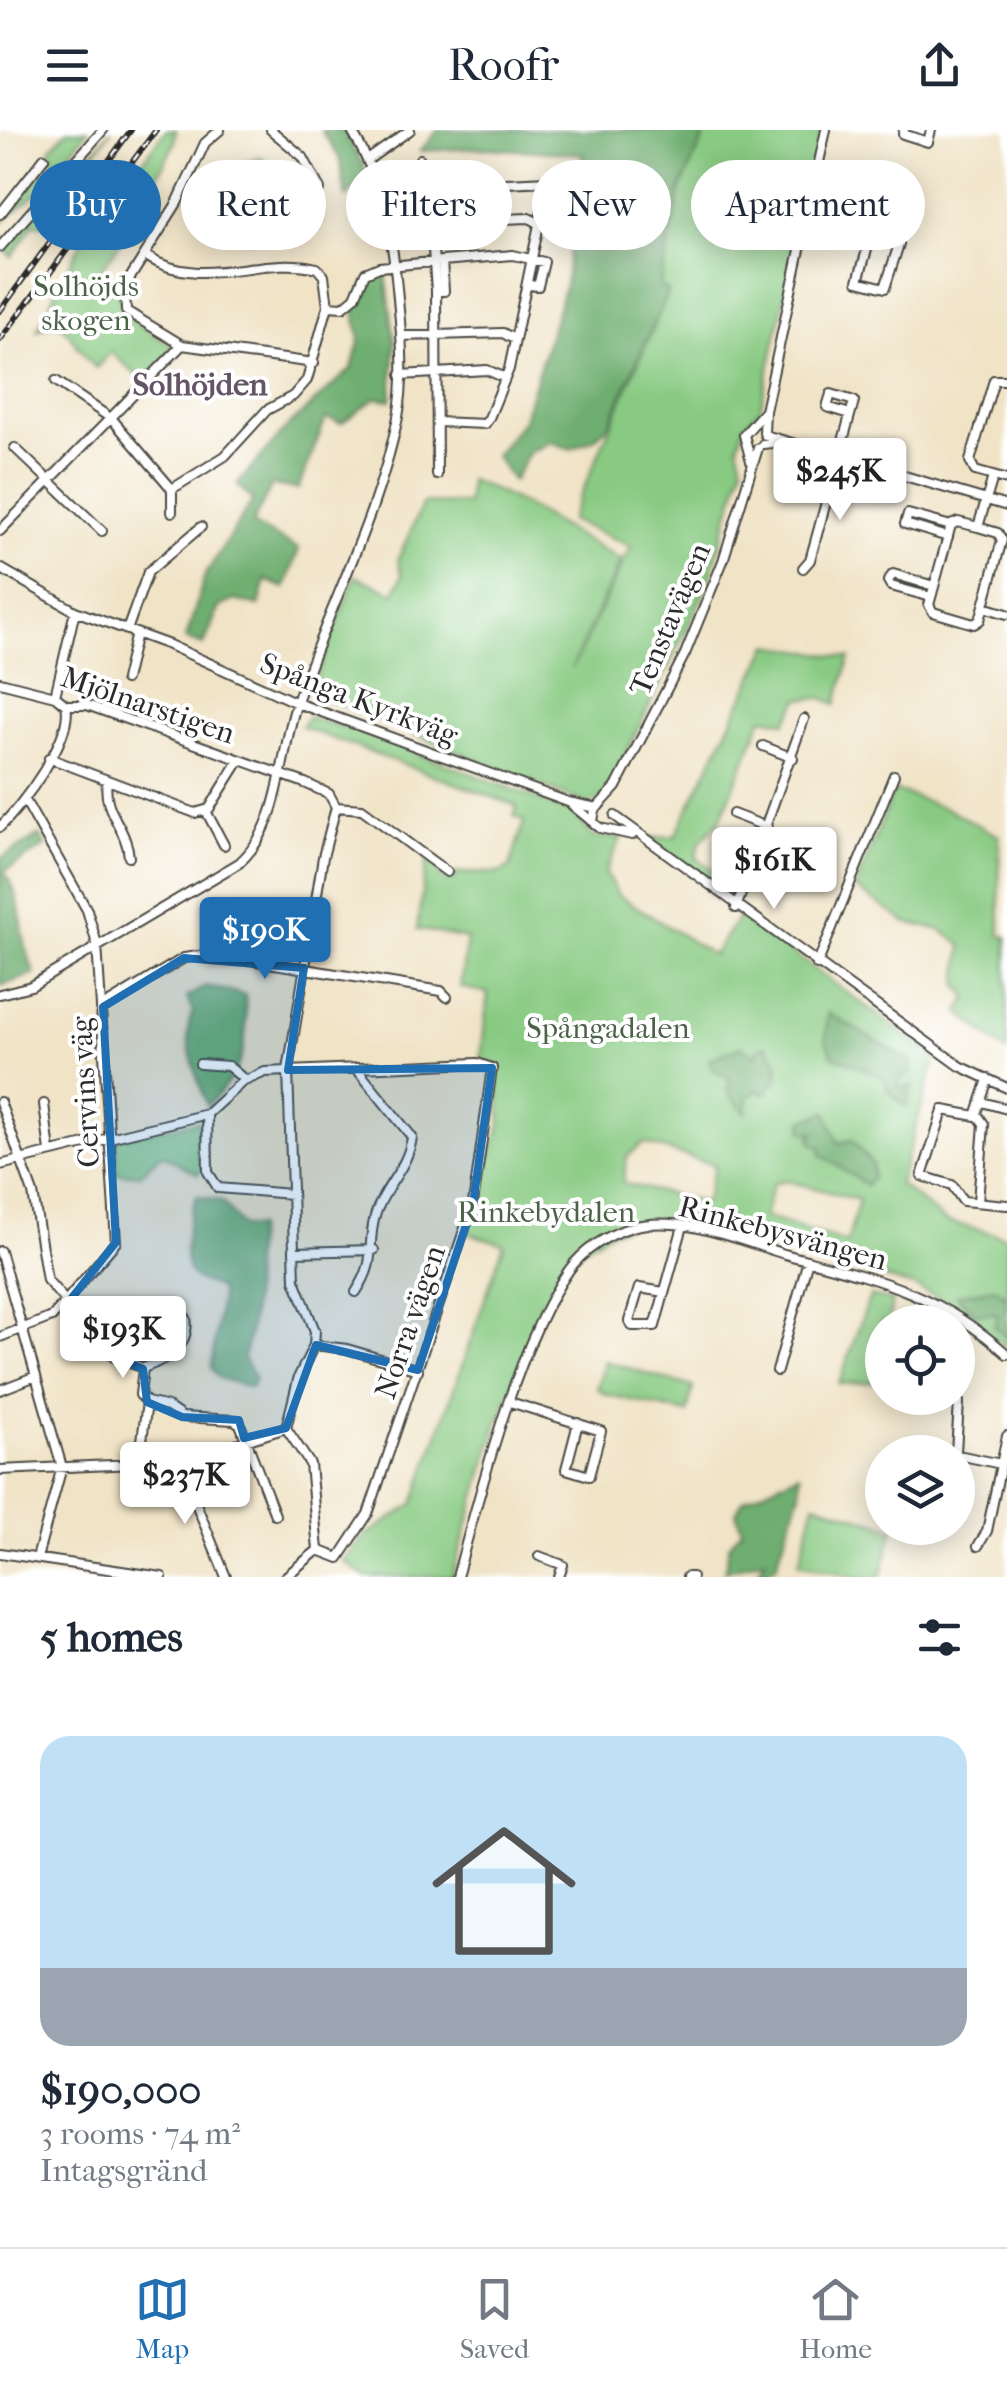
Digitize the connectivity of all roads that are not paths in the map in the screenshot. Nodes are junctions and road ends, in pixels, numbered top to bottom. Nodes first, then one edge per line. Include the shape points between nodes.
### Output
1 (103, 130) edge
2 (220, 130) edge
3 (271, 130) edge
4 (351, 130) edge
5 (410, 130) edge
6 (826, 130) edge
7 (904, 130) edge
8 (931, 130) edge
9 (44, 158) dead end
10 (369, 159) joint
11 (305, 160) edge
12 (820, 160) edge
13 (512, 182) edge
14 (0, 214) edge
15 (870, 236) joint
16 (0, 248) edge
17 (392, 250) edge
18 (435, 250) edge
19 (800, 250) edge
20 (146, 256) junction
21 (533, 260) junction
22 (438, 261) junction
23 (395, 265) junction
24 (328, 306) junction
25 (401, 336) junction
26 (437, 336) junction
27 (510, 337) dead end
28 (182, 345) junction
29 (314, 363) junction
30 (437, 372) junction
31 (401, 375) junction
32 (503, 376) junction
33 (1007, 380) edge
34 (56, 381) dead end
35 (764, 411) junction
36 (850, 414) dead end
37 (112, 419) junction
38 (437, 422) junction
39 (753, 427) junction
40 (762, 440) junction
41 (748, 446) junction
42 (16, 448) dead end
43 (840, 459) junction
44 (751, 464) junction
45 (437, 475) dead end
46 (993, 477) junction
47 (1007, 480) edge
48 (50, 482) junction
49 (172, 489) junction
50 (986, 500) junction
51 (1007, 506) edge
52 (172, 512) dead end
53 (950, 526) junction
54 (978, 526) junction
55 (200, 527) dead end
56 (102, 531) dead end
57 (0, 532) edge
58 (948, 537) junction
59 (1004, 545) edge
60 (804, 568) dead end
61 (4, 571) edge
62 (0, 585) edge
63 (934, 586) junction
64 (931, 596) junction
65 (984, 606) junction
66 (75, 612) junction
67 (1007, 614) edge
68 (131, 632) junction
69 (125, 680) dead end
70 (0, 682) edge
71 (55, 696) junction
72 (297, 702) junction
73 (66, 706) junction
74 (804, 720) dead end
75 (763, 746) dead end
76 (49, 758) junction
77 (793, 758) junction
78 (240, 761) junction
79 (894, 774) dead end
80 (280, 775) junction
81 (107, 780) junction
82 (616, 788) junction
83 (26, 802) junction
84 (568, 802) junction
85 (336, 807) junction
86 (599, 807) junction
87 (206, 811) junction
88 (614, 814) junction
89 (733, 814) dead end
90 (593, 821) junction
91 (0, 827) edge
92 (609, 827) junction
93 (767, 827) junction
94 (639, 838) junction
95 (224, 846) dead end
96 (129, 856) dead end
97 (447, 872) dead end
98 (736, 908) junction
99 (97, 944) junction
100 (817, 965) junction
101 (304, 968) junction
102 (0, 994) edge
103 (447, 997) dead end
104 (103, 1007) junction
105 (200, 1064) dead end
106 (356, 1068) junction
107 (288, 1070) junction
108 (245, 1080) junction
109 (987, 1082) junction
110 (1007, 1088) edge
111 (0, 1102) edge
112 (982, 1102) junction
113 (44, 1104) dead end
114 (1007, 1109) edge
115 (207, 1114) junction
116 (977, 1114) junction
117 (110, 1136) junction
118 (50, 1152) junction
119 (22, 1160) junction
120 (0, 1165) edge
121 (291, 1194) junction
122 (978, 1202) junction
123 (1007, 1205) edge
124 (683, 1226) junction
125 (374, 1250) junction
126 (295, 1252) junction
127 (0, 1254) edge
128 (808, 1260) junction
129 (356, 1292) dead end
130 (664, 1292) junction
131 (67, 1304) junction
132 (186, 1318) dead end
133 (22, 1329) junction
134 (0, 1337) edge
135 (314, 1345) junction
136 (1007, 1354) edge
137 (143, 1368) junction
138 (418, 1370) junction
139 (777, 1372) dead end
140 (36, 1376) junction
141 (0, 1390) edge
142 (147, 1402) junction
143 (510, 1402) junction
144 (578, 1423) junction
145 (286, 1428) junction
146 (1007, 1436) edge
147 (244, 1438) junction
148 (975, 1458) edge
149 (179, 1462) junction
150 (139, 1464) junction
151 (1001, 1464) junction
152 (62, 1467) junction
153 (0, 1470) edge
154 (275, 1515) dead end
155 (978, 1546) dead end
156 (318, 1550) junction
157 (0, 1553) edge
158 (538, 1556) dead end
159 (37, 1558) junction
160 (162, 1577) edge
161 (226, 1577) edge
162 (285, 1577) edge
163 (457, 1577) edge
164 (560, 1577) edge

1 - 16 street
2 - 20 street via 206,143
3 - 11 street
4 - 10 street
5 - 10 street
6 - 12 street, Tenstavägen
7 - 8 street via 928,142
9 - 14 street
13 - 21 street via 546,181
15 - 15 street via 898,244 886,288 858,281
17 - 23 street
18 - 22 street
19 - 35 street, Tenstavägen
20 - 24 street via 162,267 196,273 318,268
20 - 28 street via 123,300 132,318
21 - 22 street via 513,255
21 - 32 street
22 - 23 street
22 - 26 street
23 - 24 street via 364,273 355,297 343,307
23 - 25 street
24 - 29 street
25 - 26 street
25 - 31 street
26 - 27 street
26 - 30 street
28 - 29 street
28 - 37 street
29 - 49 street via 294,396 267,410 225,456
30 - 31 street
30 - 32 street via 487,370
30 - 38 street
31 - 72 street via 376,500
32 - 38 street via 485,424
33 - 46 street via 994,380 970,461 974,471
34 - 37 street
35 - 39 street, Tenstavägen
35 - 40 street, Tenstavägen
36 - 43 street
37 - 48 street
37 - 49 street
38 - 45 street
39 - 40 street
39 - 41 street, Tenstavägen via 744,435
40 - 41 street
40 - 43 street
40 - 44 street, Tenstavägen
41 - 44 street, Tenstavägen
42 - 48 street
43 - 50 street
43 - 60 street
44 - 82 street, Tenstavägen via 723,561 691,638
46 - 47 street
46 - 50 street
48 - 56 street
48 - 57 street
49 - 52 street
50 - 51 street
50 - 54 street
53 - 54 street
53 - 58 street
53 - 58 street via 908,514 905,524
54 - 59 street via 998,533
55 - 68 street via 148,572
58 - 63 street
59 - 65 street
61 - 62 street
61 - 66 street, Spånga Kyrkväg
63 - 64 street
63 - 64 street via 890,574 891,586
64 - 65 street via 933,612 974,624
65 - 67 street
66 - 68 street, Spånga Kyrkväg
66 - 71 street
68 - 69 street
68 - 72 street, Spånga Kyrkväg
70 - 71 street, Mjölnarstigen
71 - 73 street, Mjölnarstigen
72 - 80 street
72 - 84 street, Spånga Kyrkväg
73 - 76 street
73 - 78 street, Mjölnarstigen via 87,705
74 - 77 street
75 - 77 street
76 - 81 street
76 - 83 street
77 - 93 street
78 - 80 street, Mjölnarstigen
78 - 87 street
79 - 100 street
80 - 85 street, Mjölnarstigen via 321,790
80 - 99 street via 255,849 240,863
81 - 87 street via 195,813
81 - 96 street via 106,806
82 - 86 street, Tenstavägen
82 - 88 street, Tenstavägen
83 - 91 street
83 - 99 street, Cervins väg via 88,910
84 - 86 street, Spånga Kyrkväg
84 - 90 street, Spånga Kyrkväg
85 - 97 street, Mjölnarstigen via 362,809
85 - 101 street
86 - 88 street, Spånga Kyrkväg
86 - 90 street
87 - 95 street
88 - 92 street
88 - 94 street
89 - 93 street
90 - 92 street, Spånga Kyrkväg
92 - 94 street
93 - 98 street
94 - 98 street
98 - 100 street
99 - 102 street via 31,986
99 - 104 street, Cervins väg
100 - 109 street
101 - 103 street
101 - 104 street via 213,954 184,958
101 - 107 street
104 - 117 street, Cervins väg
105 - 108 street via 228,1066
106 - 107 street
106 - 125 street via 412,1137 408,1161 374,1217
106 - 138 street, Norra vägen via 492,1068 472,1204
107 - 108 street
107 - 121 street
108 - 115 street
109 - 110 street
109 - 112 street
111 - 119 street
112 - 114 street
112 - 116 street
113 - 118 street
115 - 117 street
115 - 121 street via 206,1161 218,1188
116 - 122 street via 984,1124
116 - 122 street via 941,1110 922,1176 952,1185 962,1201
117 - 118 street
117 - 131 street, Cervins väg via 116,1242
118 - 119 street
119 - 120 street
119 - 131 street via 47,1280
121 - 126 street
122 - 123 street
124 - 128 street, Rinkebysvängen
124 - 130 street
124 - 143 street, Rinkebysvängen via 632,1228 579,1260 554,1298
125 - 126 street
125 - 129 street
126 - 135 street via 294,1280 315,1331
127 - 133 street
128 - 136 street, Rinkebysvängen via 910,1291 958,1314
128 - 139 street
130 - 130 street via 655,1326 632,1326 639,1288
131 - 133 street, Cervins väg
131 - 137 street via 114,1357
132 - 137 street via 180,1346
133 - 134 street, Cervins väg
133 - 140 street
135 - 138 street
135 - 145 street
137 - 142 street via 140,1395
138 - 156 street, Norra vägen via 364,1522 339,1558
140 - 141 street
140 - 152 street
142 - 147 street via 182,1417 234,1420
142 - 150 street
143 - 144 street
143 - 163 street, Rinkebysvängen
144 - 144 street via 601,1431 589,1476 566,1469
145 - 147 street
145 - 156 street via 310,1464
146 - 151 street
147 - 149 street
147 - 154 street
148 - 151 street
149 - 150 street
149 - 161 street
150 - 152 street
151 - 155 street
152 - 153 street
152 - 159 street
156 - 162 street
157 - 159 street
158 - 164 street via 563,1565
159 - 160 street

